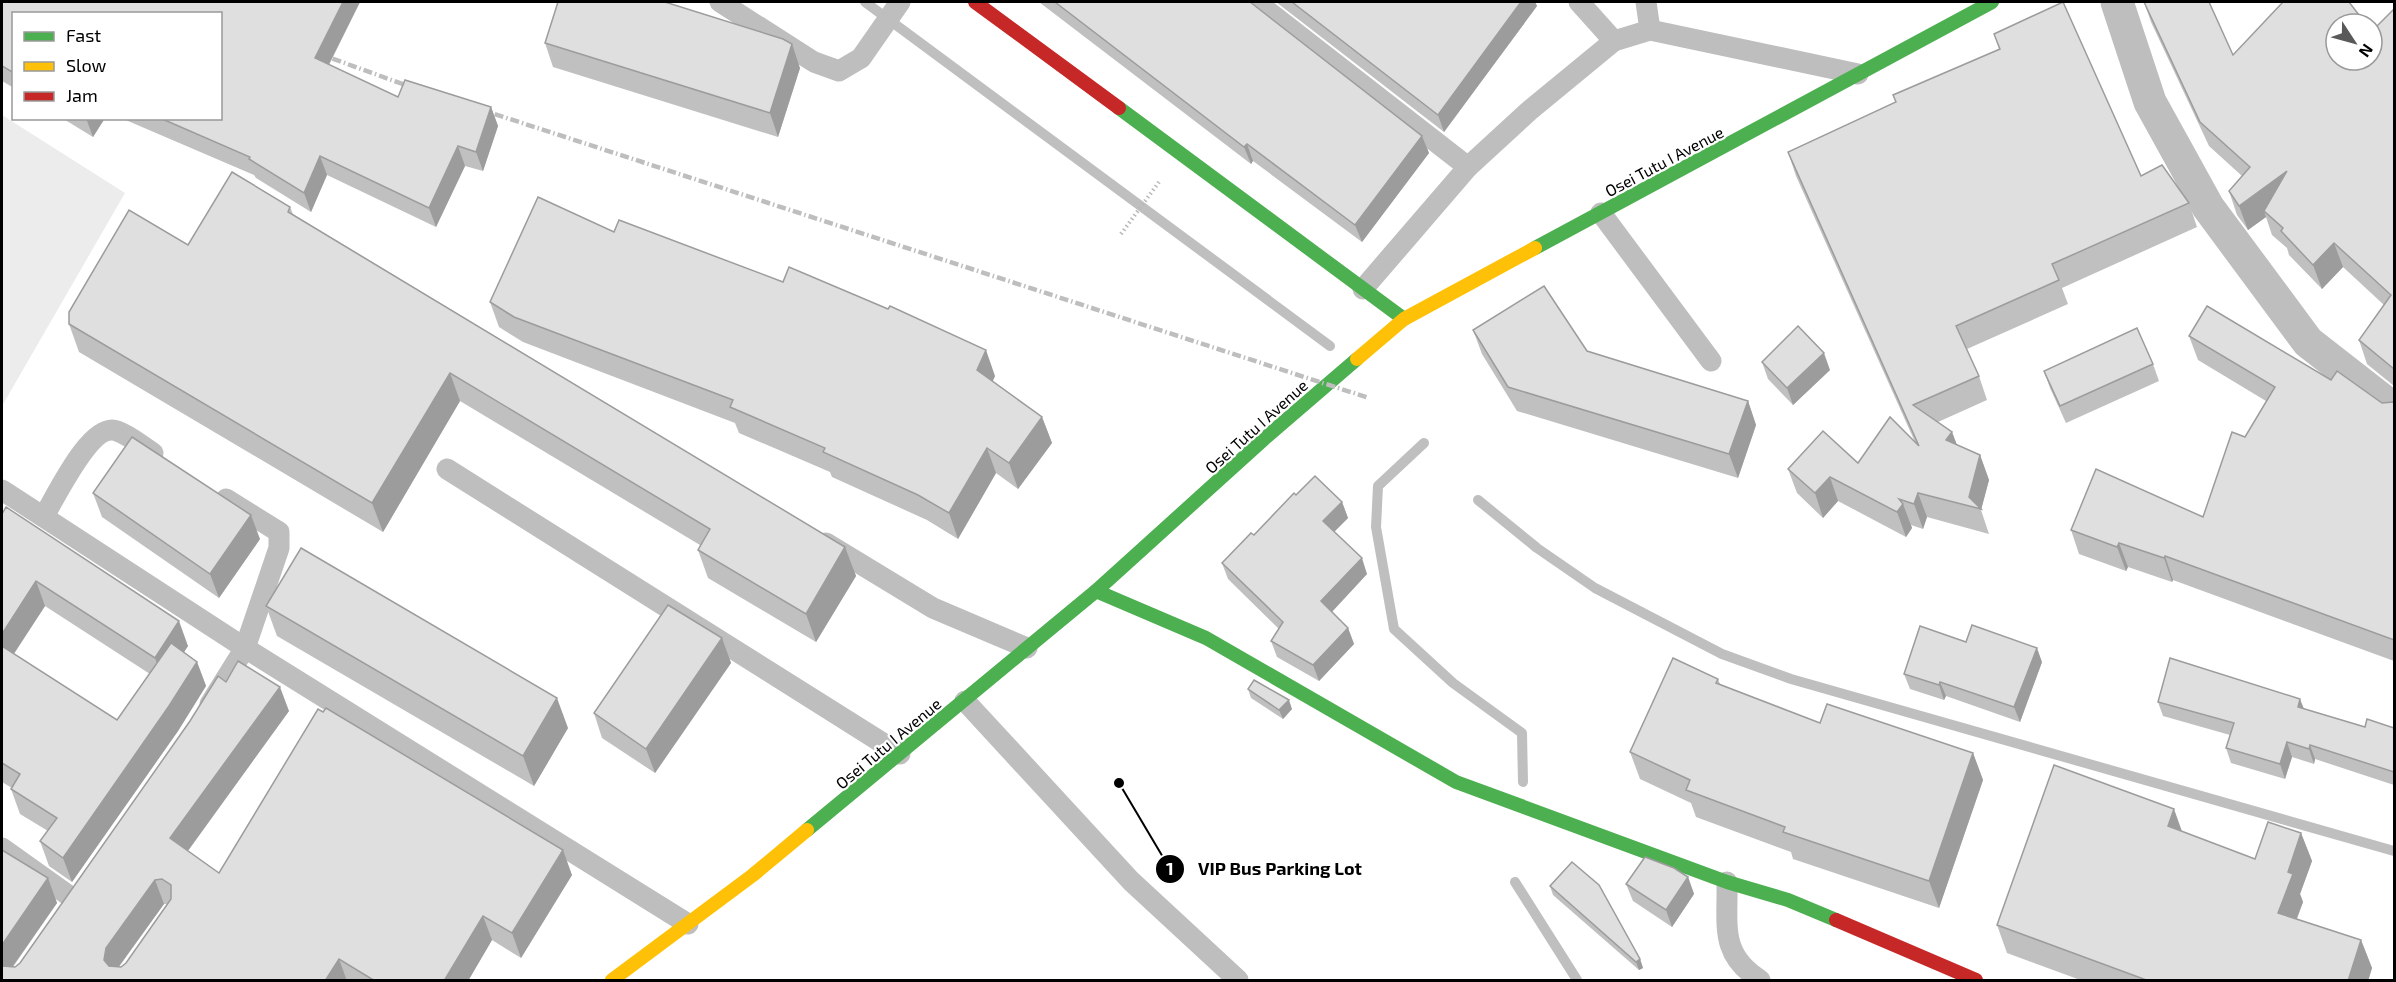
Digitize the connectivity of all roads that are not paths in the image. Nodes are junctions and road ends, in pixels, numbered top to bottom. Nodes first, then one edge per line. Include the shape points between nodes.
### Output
1 (720, 2) edge
2 (900, 2) edge
3 (975, 2) edge
4 (1256, 2) edge
5 (1579, 2) edge
6 (1646, 2) edge
7 (1992, 2) edge
8 (2117, 2) edge
9 (1650, 30) junction
10 (1614, 41) junction
11 (1858, 74) junction
12 (1468, 167) junction
13 (1601, 213) junction
14 (1363, 289) junction
15 (1404, 319) junction
16 (1711, 361) dead end
17 (2394, 409) edge
18 (173, 466) edge
19 (447, 469) dead end
20 (2, 490) edge
21 (212, 490) edge
22 (44, 516) junction
23 (810, 533) edge
24 (1096, 591) junction
25 (245, 648) junction
26 (1027, 648) junction
27 (964, 701) junction
28 (202, 718) edge
29 (900, 754) junction
30 (2, 848) edge
31 (89, 881) edge
32 (1727, 882) junction
33 (75, 900) junction
34 (63, 918) edge
35 (688, 924) junction
36 (612, 981) edge
37 (1238, 981) edge
38 (1760, 981) edge
39 (1976, 981) edge

1 - 2 lane via 814,62 839,71 861,58
3 - 14 street
4 - 12 lane
5 - 10 lane
6 - 9 lane
7 - 11 street, Osei Tutu I Avenue
8 - 17 street via 2150,102 2208,207 2308,342
9 - 10 lane
9 - 11 lane
10 - 12 lane
11 - 13 street, Osei Tutu I Avenue
12 - 14 lane
13 - 15 street, Osei Tutu I Avenue
13 - 16 lane
14 - 15 street
15 - 24 street, Osei Tutu I Avenue
18 - 22 lane via 115,430 102,432 87,445
19 - 29 lane
20 - 22 lane
21 - 25 lane via 279,532 279,548
22 - 25 lane
23 - 26 lane via 933,608
24 - 26 street, Osei Tutu I Avenue
24 - 32 street via 1206,638 1456,782
25 - 28 lane
25 - 35 lane
26 - 27 street, Osei Tutu I Avenue
27 - 29 street, Osei Tutu I Avenue
27 - 37 lane via 1131,881
29 - 35 street, Osei Tutu I Avenue
30 - 33 lane
31 - 33 lane
32 - 38 lane via 1729,948 1745,971
32 - 39 street via 1788,900
33 - 34 lane
35 - 36 street, Osei Tutu I Avenue

